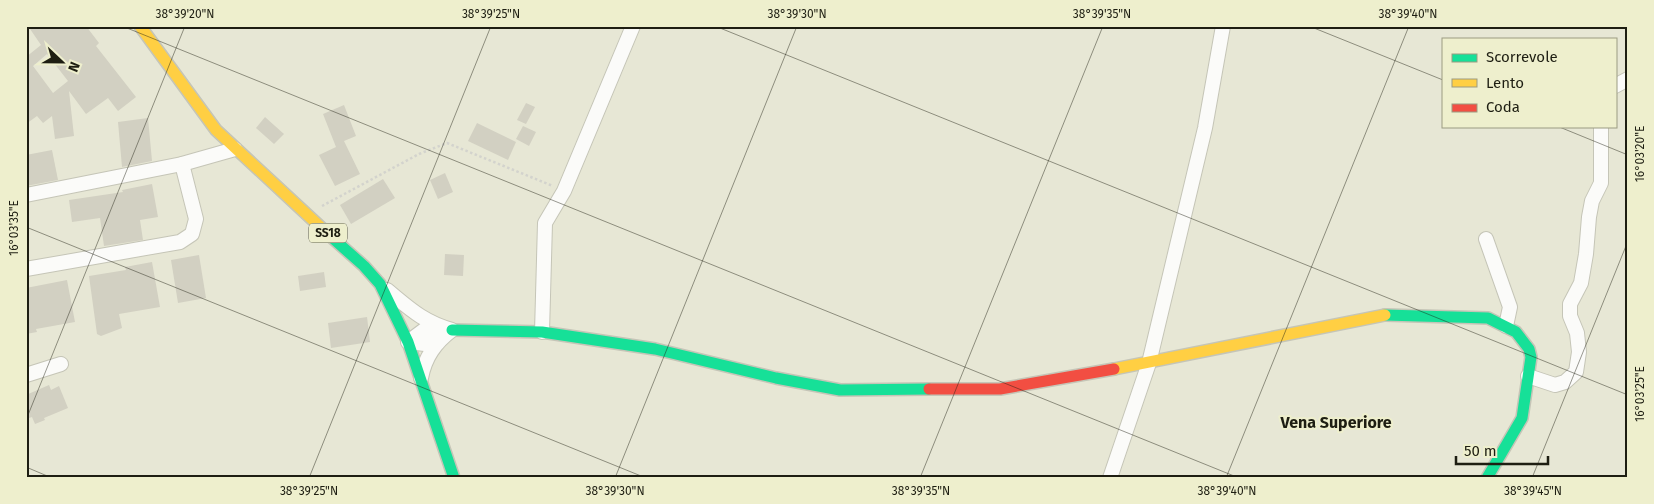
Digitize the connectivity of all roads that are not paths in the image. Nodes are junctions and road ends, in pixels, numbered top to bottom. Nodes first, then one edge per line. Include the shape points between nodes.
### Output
1 (140, 26) edge
2 (633, 26) edge
3 (1223, 26) edge
4 (1628, 78) edge
5 (1616, 85) edge
6 (1601, 128) edge
7 (235, 149) junction
8 (182, 164) junction
9 (26, 195) edge
10 (1486, 238) dead end
11 (26, 269) edge
12 (380, 284) junction
13 (1506, 326) junction
14 (445, 331) junction
15 (542, 332) junction
16 (408, 342) junction
17 (1149, 363) junction
18 (61, 364) dead end
19 (26, 376) edge
20 (1528, 376) junction
21 (421, 378) junction
22 (454, 478) edge
23 (1110, 478) edge
24 (1487, 478) edge

1 - 7 street, SS18 via 216,130
2 - 15 street via 564,191 545,223
3 - 17 street via 1205,128
4 - 5 street
6 - 20 street via 1601,183 1588,218 1581,283 1570,304 1580,352 1576,372 1565,382 1555,385
7 - 8 street
7 - 12 street, SS18
8 - 9 street
8 - 11 street via 196,219 192,234 180,242
10 - 13 street via 1510,306
12 - 14 street via 418,316
12 - 16 street, SS18
13 - 17 street via 1488,318 1389,314
13 - 20 street via 1516,332 1529,349
14 - 15 street
14 - 16 street via 424,330
14 - 21 street via 429,352
15 - 17 street via 655,349 840,390 1000,389
16 - 21 street, SS18
17 - 23 street
18 - 19 street
20 - 24 street via 1522,418
21 - 22 street, SS18

